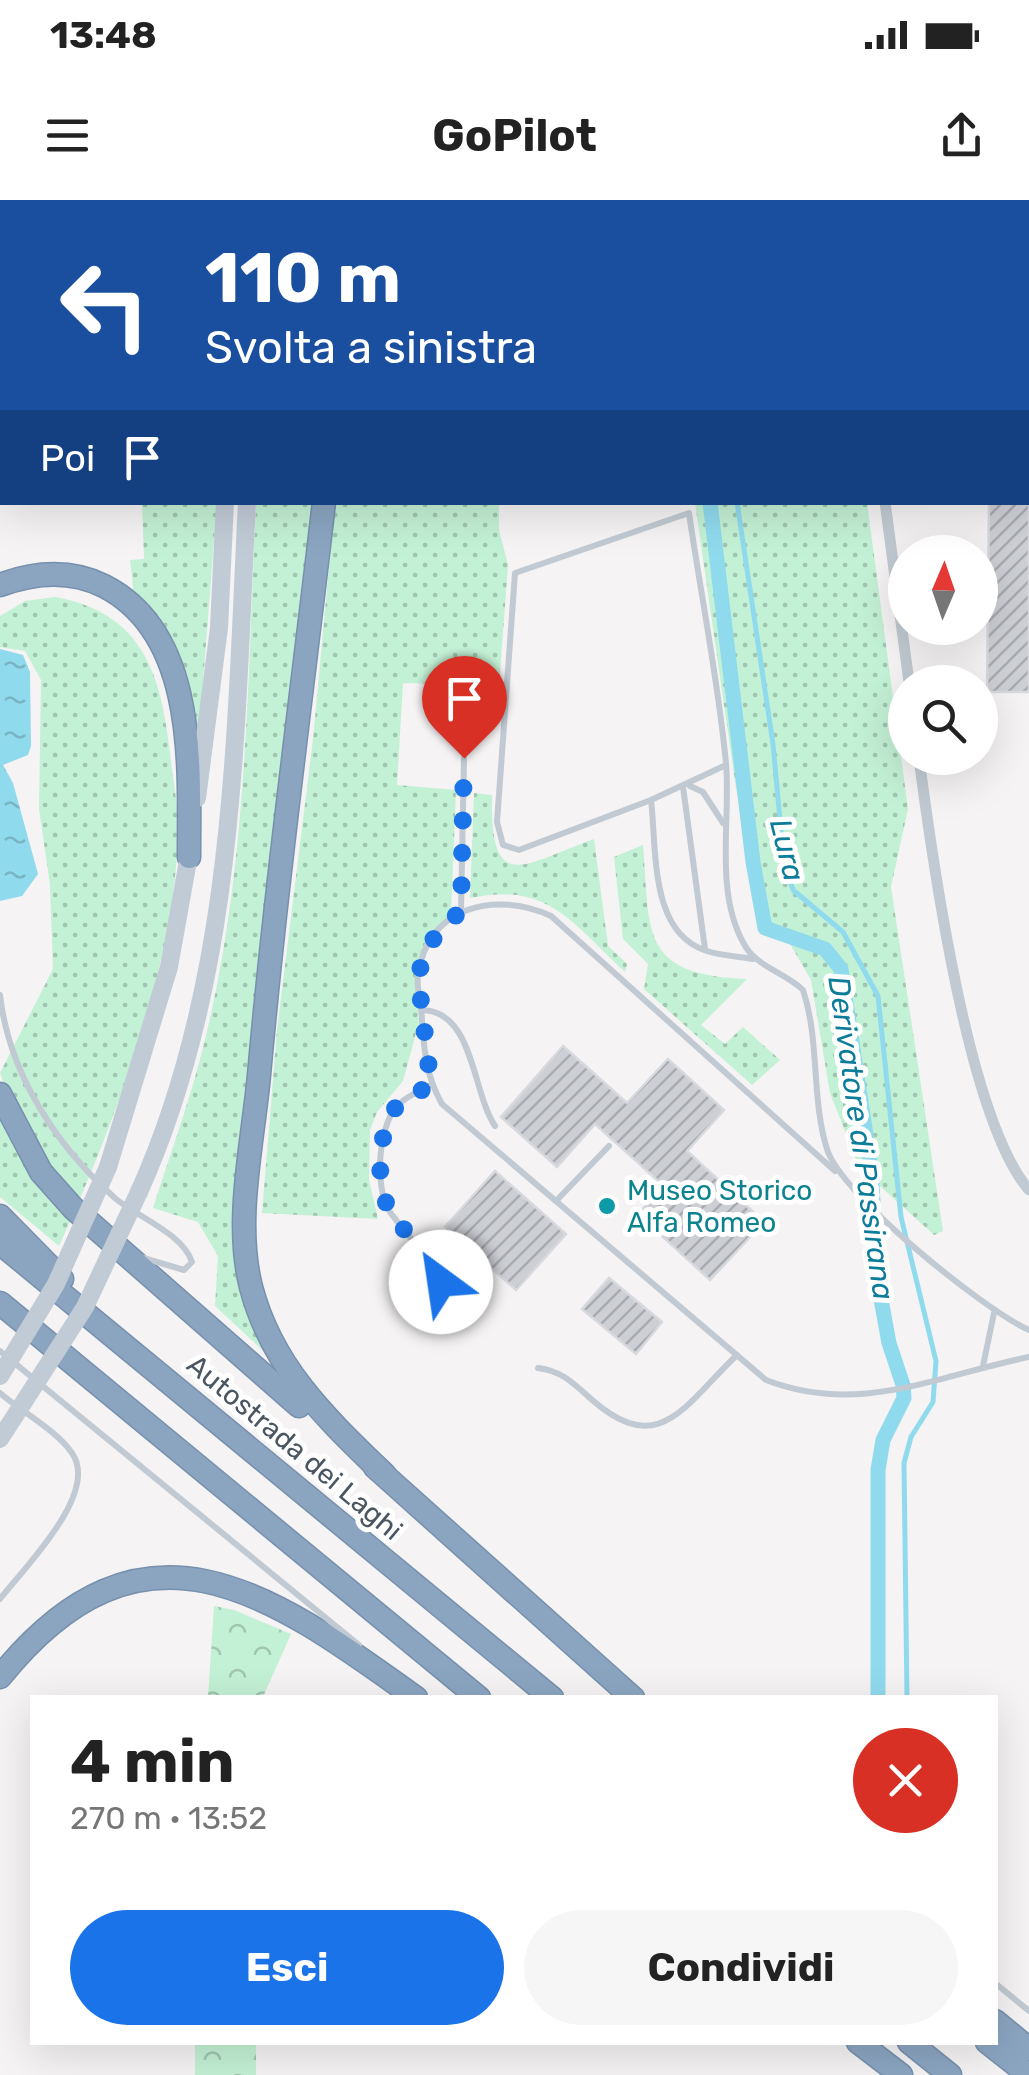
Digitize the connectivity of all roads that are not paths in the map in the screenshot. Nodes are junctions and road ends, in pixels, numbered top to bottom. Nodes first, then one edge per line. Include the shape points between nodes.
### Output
1 (225, 505) edge
2 (247, 505) edge
3 (324, 505) edge
4 (885, 505) edge
5 (0, 585) edge
6 (907, 665) edge
7 (464, 758) dead end
8 (726, 764) junction
9 (922, 775) edge
10 (686, 786) junction
11 (651, 800) junction
12 (724, 824) junction
13 (189, 857) junction
14 (461, 910) junction
15 (705, 951) junction
16 (753, 959) junction
17 (0, 995) edge
18 (422, 1010) junction
19 (431, 1086) junction
20 (0, 1094) edge
21 (495, 1126) dead end
22 (608, 1146) dead end
23 (843, 1178) junction
24 (1029, 1190) edge
25 (556, 1201) junction
26 (0, 1216) edge
27 (0, 1243) edge
28 (120, 1250) junction
29 (441, 1282) dead end
30 (0, 1304) edge
31 (994, 1312) junction
32 (1029, 1330) edge
33 (119, 1340) junction
34 (0, 1351) edge
35 (737, 1355) junction
36 (1029, 1357) edge
37 (983, 1367) junction
38 (538, 1368) dead end
39 (0, 1376) edge
40 (0, 1393) edge
41 (0, 1439) edge
42 (385, 1475) junction
43 (0, 1599) edge
44 (0, 1677) edge
45 (413, 1695) edge
46 (413, 1695) edge
47 (475, 1695) edge
48 (548, 1695) edge
49 (630, 1695) edge
50 (998, 1985) edge
51 (1029, 2011) edge
52 (998, 2023) edge
53 (862, 2045) edge
54 (913, 2045) edge
55 (991, 2045) edge
56 (1029, 2049) edge
57 (901, 2075) edge
58 (950, 2075) edge
59 (1029, 2075) edge

1 - 13 main road via 219,628
2 - 41 main road, bridge via 234,751 209,960 187,1060 140,1192 85,1307
3 - 42 highway via 263,1033 246,1259 288,1374
4 - 6 street
5 - 13 highway via 43,574 85,578 120,595 145,620 169,662 183,716
7 - 14 lane
8 - 10 lane
8 - 11 lane via 688,513 515,573 497,822 503,845 519,850
8 - 12 lane
9 - 24 street via 977,1065 1010,1168
10 - 11 lane
10 - 12 lane via 714,804
10 - 15 lane
11 - 15 lane via 664,914 679,936
12 - 16 lane via 734,920
13 - 39 main road, bridge via 169,967 108,1168 56,1284
14 - 18 lane via 427,946 418,976
14 - 23 lane via 523,904 551,916
15 - 16 lane
16 - 23 lane via 788,975 802,990 824,1139
17 - 28 lane via 43,1118 84,1168 183,1246 192,1262 184,1270
18 - 19 lane
18 - 21 lane via 446,1018 463,1037 482,1107
19 - 25 lane via 442,1104
19 - 29 lane via 406,1099 387,1122 382,1171 389,1210 428,1254
20 - 28 highway via 41,1172
22 - 25 lane
23 - 31 lane
25 - 35 lane
26 - 33 highway
27 - 33 highway, Autostrada dei Laghi
28 - 42 highway
30 - 47 highway
31 - 32 lane
31 - 37 lane
33 - 48 highway, Autostrada dei Laghi
34 - 45 lane
35 - 37 lane via 766,1380 831,1398
35 - 38 lane via 674,1416 643,1428 616,1421 559,1371
36 - 37 lane
40 - 43 lane via 71,1451 79,1474 66,1513
42 - 49 highway
44 - 46 highway via 65,1612 134,1578 170,1574 246,1592 350,1649
50 - 51 lane
52 - 56 highway
53 - 57 highway
54 - 58 highway
55 - 59 highway

